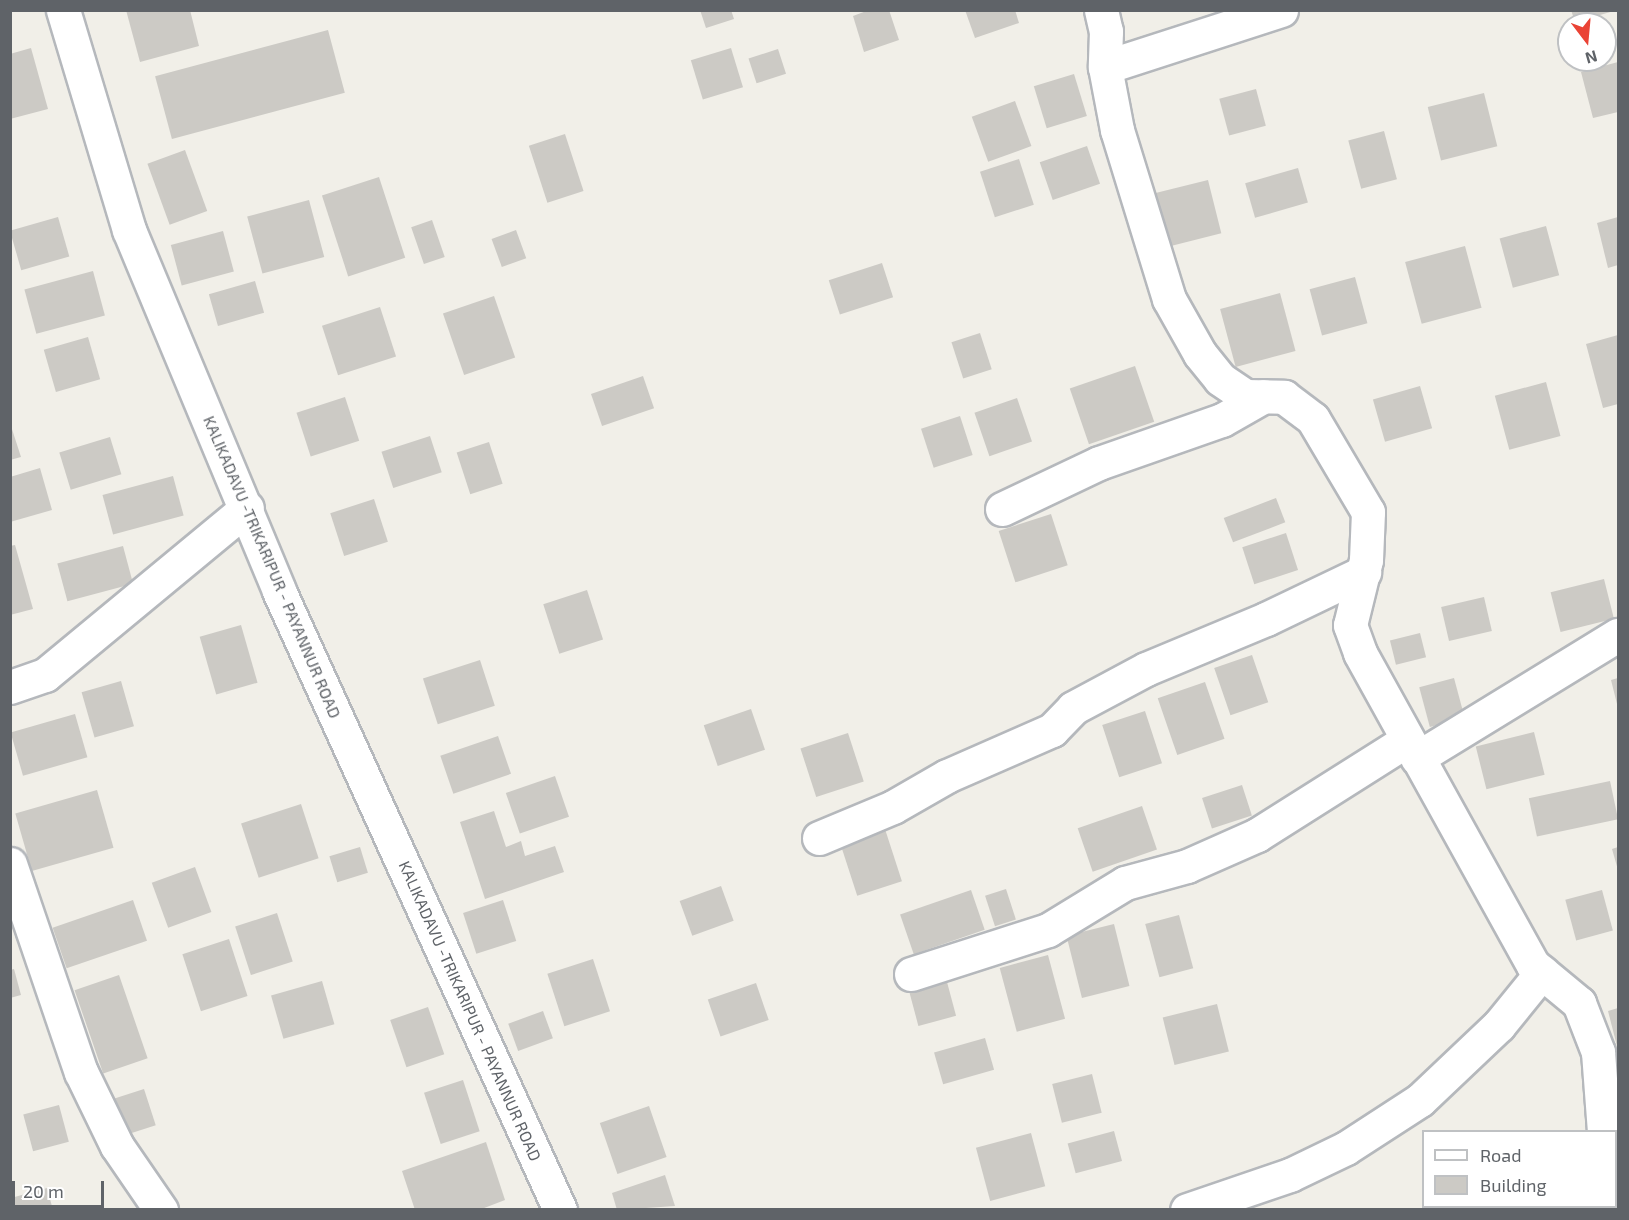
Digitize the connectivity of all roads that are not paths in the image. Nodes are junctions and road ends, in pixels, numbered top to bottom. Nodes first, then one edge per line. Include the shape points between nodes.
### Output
1 (63, 10) edge
2 (1101, 10) edge
3 (1281, 10) edge
4 (1105, 68) junction
5 (1264, 396) junction
6 (247, 508) junction
7 (1002, 509) dead end
8 (1364, 572) junction
9 (1618, 635) edge
10 (10, 687) edge
11 (1412, 749) junction
12 (819, 838) dead end
13 (10, 864) edge
14 (1542, 972) junction
15 (911, 974) dead end
16 (1604, 1130) edge
17 (161, 1209) edge
18 (560, 1209) edge
19 (1187, 1209) edge

1 - 6 street, KALIKADAVU -TRIKARIPUR - PAYANNUR ROAD via 129,230
2 - 4 street via 1106,31
3 - 4 street
4 - 5 street via 1117,130 1168,298 1200,354 1220,379 1245,396
5 - 7 street via 1221,420 1099,463
5 - 8 street via 1284,397 1313,419 1342,463 1368,512
6 - 10 street via 45,675
6 - 18 street, KALIKADAVU -TRIKARIPUR - PAYANNUR ROAD via 279,591
8 - 11 street via 1350,625 1360,653
8 - 12 street via 1266,619 1146,669 1073,708 1052,730
9 - 11 street
11 - 14 street via 1533,965
11 - 15 street via 1257,835 1187,866 1125,884 1048,930
13 - 17 street via 81,1072 117,1146
14 - 16 street via 1579,1003 1598,1052
14 - 19 street via 1499,1024 1420,1100 1346,1148 1290,1175

